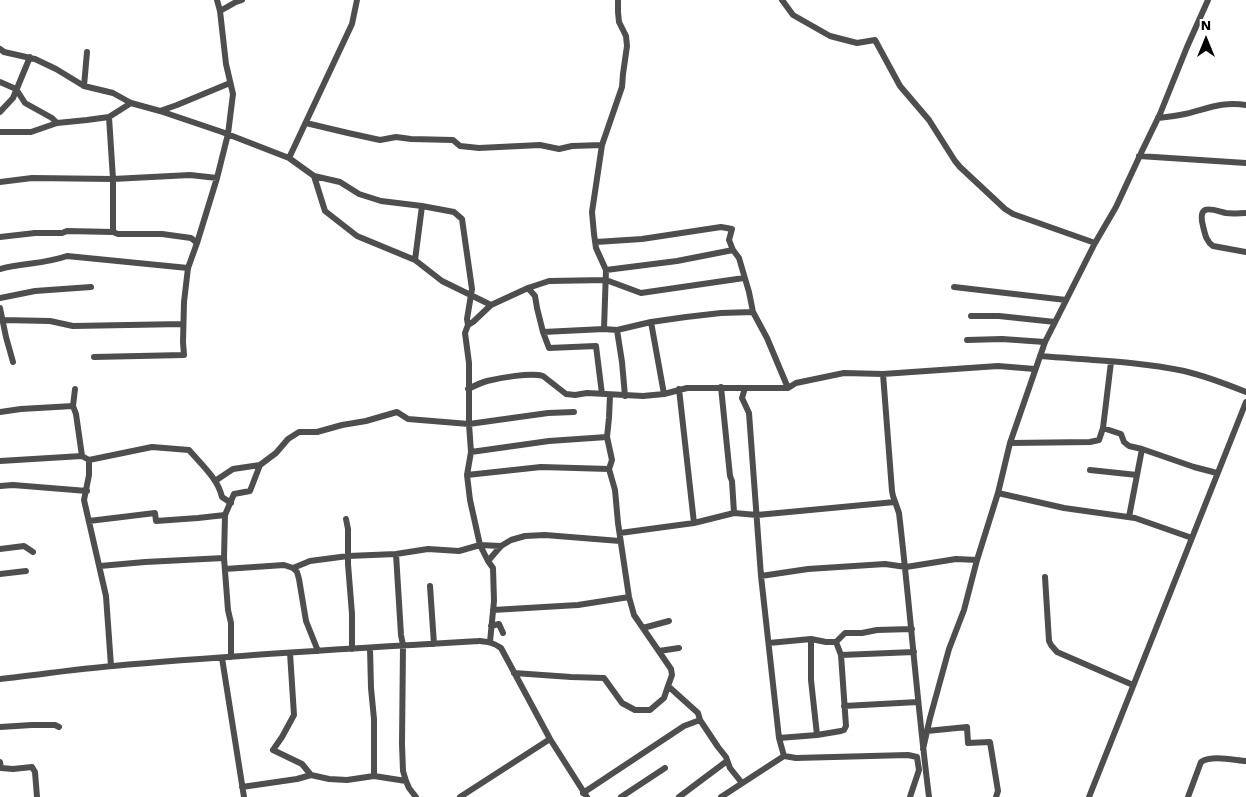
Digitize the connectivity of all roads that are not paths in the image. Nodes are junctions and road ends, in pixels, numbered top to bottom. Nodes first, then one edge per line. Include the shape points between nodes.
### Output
1 (217, 0) edge
2 (242, 0) edge
3 (357, 0) edge
4 (618, 0) edge
5 (782, 0) edge
6 (1208, 0) edge
7 (220, 11) junction
8 (0, 49) edge
9 (87, 52) dead end
10 (30, 58) junction
11 (0, 82) edge
12 (230, 84) junction
13 (84, 86) junction
14 (16, 89) junction
15 (131, 103) junction
16 (1246, 105) edge
17 (160, 111) junction
18 (0, 112) edge
19 (109, 117) junction
20 (1158, 118) junction
21 (56, 123) junction
22 (306, 123) junction
23 (0, 132) edge
24 (228, 134) junction
25 (602, 145) junction
26 (1139, 156) junction
27 (289, 158) junction
28 (1246, 162) edge
29 (314, 176) junction
30 (217, 178) junction
31 (113, 179) junction
32 (0, 182) edge
33 (422, 206) junction
34 (1246, 213) edge
35 (113, 232) junction
36 (0, 237) edge
37 (596, 242) junction
38 (197, 243) junction
39 (1095, 243) junction
40 (733, 250) junction
41 (1246, 252) edge
42 (415, 260) junction
43 (0, 268) edge
44 (188, 268) junction
45 (606, 270) junction
46 (744, 278) junction
47 (606, 280) junction
48 (91, 287) dead end
49 (954, 287) dead end
50 (528, 288) junction
51 (471, 295) junction
52 (0, 298) edge
53 (1066, 300) junction
54 (491, 305) junction
55 (0, 308) edge
56 (753, 312) junction
57 (971, 316) dead end
58 (2, 320) junction
59 (651, 322) junction
60 (1055, 322) junction
61 (183, 324) junction
62 (468, 325) junction
63 (604, 329) junction
64 (617, 330) junction
65 (543, 332) junction
66 (967, 340) dead end
67 (1045, 342) junction
68 (1040, 356) junction
69 (94, 357) dead end
70 (13, 362) dead end
71 (1111, 362) junction
72 (1035, 369) junction
73 (883, 374) junction
74 (721, 388) junction
75 (745, 388) junction
76 (788, 388) junction
77 (75, 389) dead end
78 (468, 389) junction
79 (679, 389) junction
80 (1246, 392) edge
81 (606, 394) junction
82 (664, 394) junction
83 (625, 396) junction
84 (1246, 402) edge
85 (73, 406) junction
86 (0, 412) edge
87 (574, 412) dead end
88 (468, 424) junction
89 (1103, 428) junction
90 (607, 437) junction
91 (1010, 443) junction
92 (1142, 449) junction
93 (471, 452) junction
94 (82, 456) junction
95 (89, 460) junction
96 (0, 461) edge
97 (260, 465) junction
98 (609, 468) junction
99 (1090, 470) dead end
100 (1217, 473) junction
101 (467, 475) junction
102 (1137, 475) junction
103 (215, 481) junction
104 (0, 486) edge
105 (87, 491) junction
106 (998, 493) junction
107 (895, 502) junction
108 (231, 503) junction
109 (734, 513) junction
110 (225, 515) junction
111 (758, 515) junction
112 (1129, 517) junction
113 (346, 519) dead end
114 (89, 521) junction
115 (694, 523) junction
116 (620, 533) junction
117 (1192, 538) junction
118 (620, 541) junction
119 (480, 545) junction
120 (501, 546) junction
121 (0, 549) edge
122 (33, 552) dead end
123 (396, 554) junction
124 (348, 556) junction
125 (224, 558) junction
126 (977, 560) junction
127 (488, 561) junction
128 (100, 566) junction
129 (906, 567) junction
130 (293, 568) junction
131 (225, 569) junction
132 (26, 571) dead end
133 (0, 574) edge
134 (761, 576) junction
135 (1045, 578) dead end
136 (430, 586) dead end
137 (629, 597) junction
138 (493, 610) junction
139 (669, 621) dead end
140 (491, 626) junction
141 (643, 628) junction
142 (912, 629) junction
143 (503, 633) dead end
144 (811, 639) junction
145 (490, 642) junction
146 (836, 642) junction
147 (770, 643) junction
148 (434, 644) junction
149 (403, 646) junction
150 (370, 648) junction
151 (679, 648) dead end
152 (352, 649) junction
153 (318, 651) junction
154 (660, 651) junction
155 (914, 652) junction
156 (290, 653) junction
157 (841, 655) junction
158 (231, 657) junction
159 (222, 658) junction
160 (111, 666) junction
161 (514, 673) junction
162 (0, 679) edge
163 (1133, 685) junction
164 (668, 686) junction
165 (918, 702) junction
166 (844, 706) junction
167 (700, 720) junction
168 (0, 727) edge
169 (59, 727) dead end
170 (927, 731) junction
171 (817, 735) junction
172 (779, 738) junction
173 (550, 739) junction
174 (923, 749) junction
175 (784, 756) junction
176 (727, 761) junction
177 (0, 762) edge
178 (1246, 762) edge
179 (666, 768) dead end
180 (311, 775) junction
181 (374, 776) junction
182 (406, 781) junction
183 (742, 784) junction
184 (242, 787) junction
185 (585, 795) edge
186 (37, 797) edge
187 (244, 797) edge
188 (416, 797) edge
189 (460, 797) edge
190 (621, 797) edge
191 (679, 797) edge
192 (721, 797) edge
193 (910, 797) edge
194 (930, 797) edge
195 (996, 797) edge
196 (1089, 797) edge
197 (1188, 797) edge

1 - 7 street
2 - 7 street
3 - 22 street via 352,24
4 - 25 street via 619,22 627,46 622,87
5 - 39 street via 793,15 830,36 857,44 875,40 900,86 929,120 955,161 1004,209
6 - 20 street
7 - 12 street
8 - 10 street
9 - 13 street
10 - 13 street
10 - 14 street
11 - 14 street
12 - 17 street
12 - 24 street via 233,94
13 - 15 street via 113,93
14 - 18 street via 13,98
14 - 21 street via 25,104
15 - 17 street
15 - 19 street
16 - 20 street via 1216,105
17 - 24 street
19 - 21 street
19 - 31 street
20 - 26 street
21 - 23 street via 31,132
22 - 25 street via 380,140 396,137 453,140 460,146 480,148 540,145 559,149
22 - 27 street
24 - 27 street
24 - 30 street
25 - 37 street via 592,212
26 - 28 street
26 - 39 street via 1116,208
27 - 29 street
29 - 33 street via 340,182 359,194 381,201
29 - 42 street via 325,211 357,236
30 - 31 street
30 - 38 street
31 - 32 street via 32,178
31 - 35 street
33 - 42 street
33 - 51 street via 454,212 462,219
34 - 41 street via 1206,209 1201,219 1206,239 1213,246
35 - 36 street
35 - 38 street via 162,234 191,238
37 - 40 street via 642,239 721,227 732,229 729,240
37 - 45 street
38 - 44 street
39 - 53 street
40 - 45 street
40 - 46 street via 739,258
42 - 51 street via 442,282
43 - 44 street via 67,256
44 - 61 street
45 - 47 street
46 - 47 street via 641,293
46 - 56 street
47 - 50 street via 549,281
47 - 63 street
48 - 52 street via 35,291
49 - 53 street
50 - 54 street
50 - 65 street via 535,296
51 - 54 street
51 - 62 street
53 - 60 street
54 - 62 street
55 - 58 street
56 - 59 street
56 - 76 street
57 - 60 street
58 - 61 street via 50,321 73,326
58 - 70 street
59 - 64 street
59 - 82 street
60 - 67 street
61 - 69 street via 184,355
62 - 78 street via 465,333
63 - 64 street
63 - 65 street
64 - 83 street
65 - 81 street via 550,348 596,346
66 - 67 street
67 - 68 street
68 - 71 street
68 - 72 street
71 - 80 street via 1184,371
71 - 89 street
72 - 73 street via 998,366
72 - 91 street
73 - 76 street via 844,373 796,383
73 - 107 street
74 - 75 street
74 - 79 street
74 - 109 street
75 - 76 street
75 - 111 street via 742,398 749,413
77 - 85 street
78 - 81 street via 485,382 538,375 566,394
78 - 88 street
79 - 82 street
79 - 115 street
81 - 83 street
81 - 90 street
82 - 83 street
84 - 100 street
85 - 86 street
85 - 94 street
87 - 88 street
88 - 93 street
88 - 97 street via 408,419 397,412 317,432 299,432
89 - 91 street via 1098,440 1090,442
89 - 92 street via 1121,434 1126,445
90 - 93 street
90 - 98 street via 612,460
91 - 106 street
92 - 100 street
92 - 102 street
93 - 101 street
94 - 95 street
94 - 96 street
95 - 103 street via 152,447 189,450
95 - 105 street
97 - 103 street via 233,469
97 - 108 street via 250,491 234,494
98 - 101 street via 541,466
98 - 116 street
99 - 102 street
100 - 117 street
101 - 119 street
102 - 112 street
103 - 108 street via 222,498
104 - 105 street
105 - 114 street via 84,500
106 - 112 street via 1064,508
106 - 126 street
107 - 111 street
107 - 129 street
108 - 110 street
109 - 111 street
109 - 115 street
110 - 114 street via 156,521 155,513
110 - 125 street
111 - 134 street
112 - 117 street
113 - 124 street
114 - 128 street
115 - 116 street
116 - 118 street
117 - 163 street
118 - 120 street via 525,536
118 - 137 street
119 - 120 street
119 - 123 street via 459,551 428,549
119 - 127 street
120 - 127 street
121 - 122 street via 24,546
123 - 124 street
123 - 149 street
124 - 130 street via 310,561
124 - 152 street
125 - 128 street
125 - 131 street
126 - 129 street via 956,559
126 - 170 street
127 - 138 street via 493,568
128 - 160 street via 106,596
129 - 134 street via 885,564 815,568
129 - 142 street
130 - 131 street via 284,565
130 - 153 street via 299,579 306,621
131 - 158 street
132 - 133 street
134 - 147 street
135 - 163 street via 1049,641 1053,648
136 - 148 street
137 - 138 street via 578,605
137 - 141 street via 634,615
138 - 140 street
139 - 141 street
140 - 143 street via 499,624
140 - 145 street
141 - 154 street
142 - 146 street via 845,633
142 - 155 street
144 - 146 street
144 - 147 street
144 - 171 street
145 - 148 street
145 - 161 street via 500,648
146 - 157 street
147 - 172 street
148 - 149 street
149 - 150 street
149 - 182 street via 402,744
150 - 152 street
150 - 181 street
151 - 154 street
152 - 153 street
153 - 156 street
154 - 164 street via 671,669
155 - 157 street
155 - 165 street
156 - 158 street
156 - 180 street via 294,715 273,750 302,764
157 - 166 street
158 - 159 street
159 - 160 street
159 - 184 street
160 - 162 street
161 - 164 street via 604,678 622,703 635,710 650,710 664,698
161 - 173 street
163 - 196 street
164 - 167 street via 698,713
165 - 166 street
165 - 174 street
166 - 171 street via 844,730
167 - 176 street
167 - 185 street via 684,726
168 - 169 street
170 - 174 street
170 - 195 street via 968,727 968,743 990,742 998,791
171 - 172 street
172 - 175 street
173 - 185 street
173 - 189 street
174 - 194 street
175 - 183 street
175 - 193 street via 908,755 917,758 919,770
176 - 183 street
176 - 191 street
177 - 186 street via 1,768 32,767 36,772
178 - 197 street via 1214,758 1201,762
179 - 190 street
180 - 181 street via 347,780
180 - 184 street
181 - 182 street
182 - 188 street
183 - 192 street
184 - 187 street

